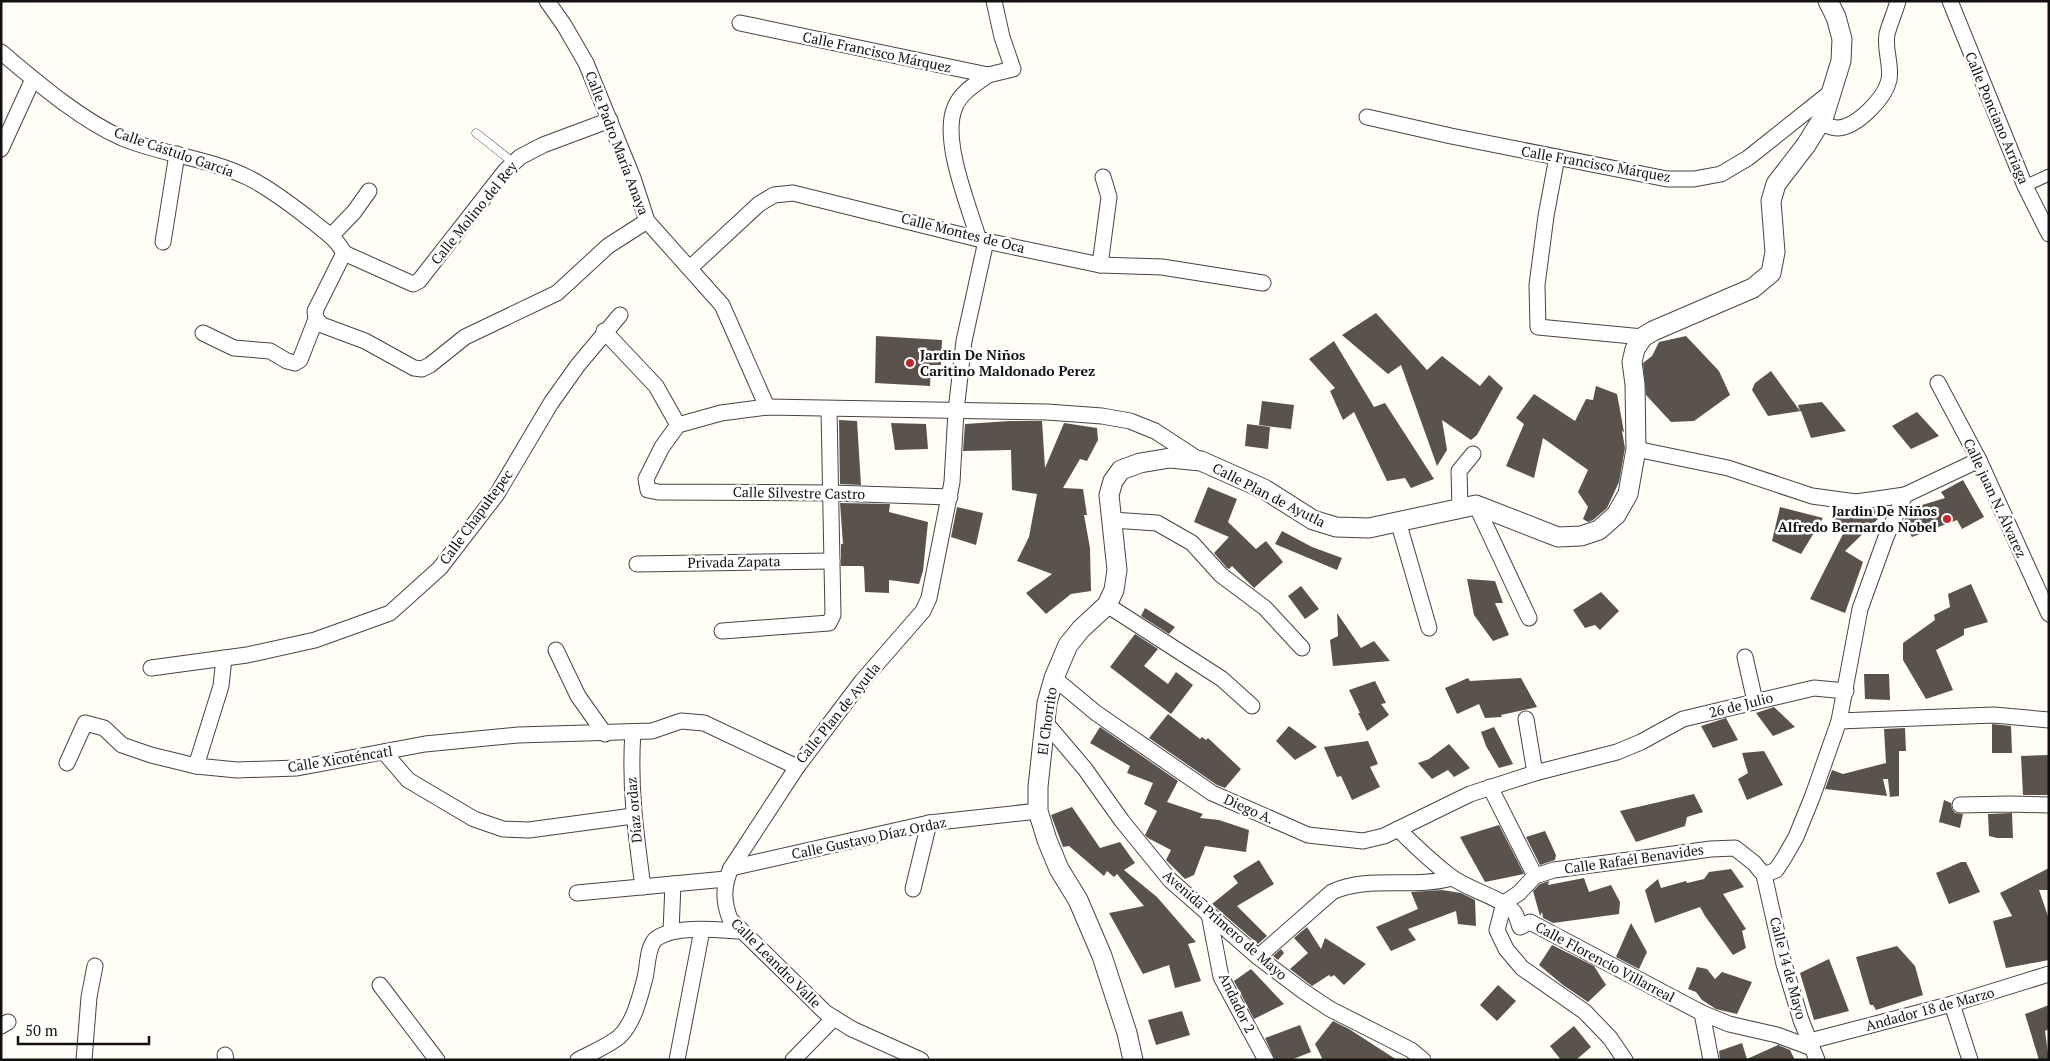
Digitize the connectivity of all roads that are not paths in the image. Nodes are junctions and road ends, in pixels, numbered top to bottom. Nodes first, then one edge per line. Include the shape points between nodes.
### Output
1 (547, 1) edge
2 (994, 1) edge
3 (1828, 1) edge
4 (1898, 1) edge
5 (1950, 1) edge
6 (740, 23) dead end
7 (1, 52) edge
8 (988, 75) junction
9 (33, 79) junction
10 (1832, 92) junction
11 (1367, 117) dead end
12 (610, 120) junction
13 (1820, 123) junction
14 (476, 133) dead end
15 (1, 149) edge
16 (177, 154) junction
17 (1557, 157) junction
18 (514, 163) junction
19 (2049, 175) edge
20 (1103, 177) dead end
21 (2025, 186) junction
22 (369, 191) dead end
23 (647, 221) junction
24 (2049, 234) edge
25 (331, 236) junction
26 (982, 239) junction
27 (163, 242) dead end
28 (344, 253) junction
29 (1100, 264) junction
30 (690, 268) junction
31 (1263, 283) dead end
32 (620, 315) dead end
33 (316, 319) junction
34 (604, 331) junction
35 (203, 333) dead end
36 (1643, 337) junction
37 (1938, 383) dead end
38 (767, 407) junction
39 (829, 408) junction
40 (956, 411) junction
41 (678, 425) junction
42 (1636, 449) junction
43 (1472, 454) dead end
44 (1979, 460) junction
45 (1201, 461) junction
46 (832, 493) junction
47 (1905, 495) junction
48 (950, 497) junction
49 (1468, 506) junction
50 (1112, 520) junction
51 (1398, 521) junction
52 (832, 561) junction
53 (637, 564) dead end
54 (1107, 605) junction
55 (2049, 614) edge
56 (1529, 618) dead end
57 (1429, 628) dead end
58 (722, 631) dead end
59 (1302, 648) dead end
60 (556, 650) dead end
61 (1745, 657) dead end
62 (224, 658) junction
63 (151, 668) dead end
64 (1054, 678) junction
65 (1846, 691) junction
66 (1755, 701) junction
67 (1252, 706) dead end
68 (1526, 719) dead end
69 (2049, 720) edge
70 (1839, 721) junction
71 (1046, 723) junction
72 (633, 732) junction
73 (605, 734) junction
74 (384, 752) junction
75 (67, 763) dead end
76 (196, 766) junction
77 (797, 767) junction
78 (1535, 773) junction
79 (1490, 787) junction
80 (1960, 805) dead end
81 (2049, 805) edge
82 (1038, 810) junction
83 (633, 816) junction
84 (929, 823) junction
85 (1398, 830) junction
86 (729, 874) junction
87 (1764, 875) junction
88 (1534, 876) junction
89 (1452, 878) junction
90 (673, 884) junction
91 (643, 887) junction
92 (912, 889) dead end
93 (577, 893) dead end
94 (1504, 903) junction
95 (1209, 914) junction
96 (702, 930) junction
97 (741, 931) junction
98 (671, 932) junction
99 (1258, 957) junction
100 (95, 966) dead end
101 (2049, 974) edge
102 (380, 986) dead end
103 (1952, 1004) junction
104 (1702, 1013) junction
105 (834, 1018) junction
106 (1813, 1050) edge
107 (895, 1055) edge
108 (84, 1060) edge
109 (437, 1060) edge
110 (578, 1060) edge
111 (677, 1060) edge
112 (793, 1060) edge
113 (921, 1060) edge
114 (1133, 1060) edge
115 (1266, 1060) edge
116 (1423, 1060) edge
117 (1624, 1060) edge
118 (1711, 1060) edge
119 (1970, 1060) edge

1 - 12 street, Calle Padro María Anaya via 586,63
2 - 8 street, Calle Francisco Márquez via 1014,69
3 - 10 street via 1842,39 1841,61
4 - 13 street via 1887,35 1890,68 1881,99 1851,124 1839,128
5 - 21 street, Calle Ponciano Arriaga
6 - 8 street, Calle Francisco Márquez
7 - 9 street, Calle Cástulo García
8 - 26 street, Calle Plan de Ayutla via 965,92 955,107 951,125 956,163
9 - 15 street
9 - 16 street, Calle Cástulo García via 92,122 123,138
10 - 13 street
10 - 17 street, Calle Francisco Márquez via 1748,158 1720,174 1694,179 1667,179
11 - 17 street, Calle Francisco Márquez
12 - 18 street, Calle Molino del Rey via 543,145
12 - 23 street, Calle Padro María Anaya via 634,178
13 - 36 street via 1776,184 1770,201 1775,252 1771,273 1753,288
14 - 18 lane
16 - 25 street, Calle Cástulo García via 249,178
16 - 27 street
17 - 36 street via 1537,285 1538,327
18 - 28 street, Calle Molino del Rey via 420,281 413,284 405,282
19 - 21 street
20 - 29 street via 1109,197
21 - 24 street, Calle Ponciano Arriaga
22 - 25 street
23 - 30 street, Calle Padro María Anaya
23 - 33 street via 608,246 558,293 465,337 422,369 414,368 365,341 322,325
25 - 28 street, Calle Cástulo García via 340,243
26 - 29 street, Calle Montes de Oca
26 - 30 street, Calle Montes de Oca via 793,193 774,195 759,204
26 - 40 street, Calle Plan de Ayutla via 964,341
28 - 33 street via 315,311
29 - 31 street, Calle Montes de Oca via 1162,267
30 - 38 street, Calle Padro María Anaya via 722,305
32 - 34 street, Calle Chapultepec
33 - 35 street via 300,360 295,363 270,351 234,348
34 - 41 street via 656,386
34 - 62 street, Calle Chapultepec via 551,403 496,494 440,568 390,612 315,640
36 - 42 street via 1632,362
37 - 44 street, Calle juan N. Álvarez
38 - 39 street, Calle Plan de Ayutla
38 - 41 street, Calle Plan de Ayutla via 722,412
39 - 40 street, Calle Plan de Ayutla
39 - 46 street
40 - 45 street, Calle Plan de Ayutla via 1102,416 1155,431
40 - 48 street, Calle Plan de Ayutla
41 - 46 street, Calle Silvestre Castro via 662,447 646,479 648,490
42 - 47 street via 1728,468 1812,496 1856,502
42 - 49 street via 1628,494 1616,516 1599,530 1581,536 1558,537
43 - 49 street via 1459,472
44 - 47 street
44 - 55 street, Calle juan N. Álvarez
45 - 50 street, El Chorrito via 1170,458 1121,470 1109,495
45 - 51 street, Calle Plan de Ayutla via 1264,489 1313,520 1336,527 1369,528
46 - 48 street, Calle Silvestre Castro
46 - 52 street
47 - 65 street via 1860,609
48 - 77 street, Calle Plan de Ayutla via 929,598 923,611 862,681
49 - 51 street, Calle Plan de Ayutla
49 - 56 street
50 - 54 street, El Chorrito via 1117,570 1114,590
50 - 59 street via 1157,523 1192,543 1221,575 1265,608
51 - 57 street
52 - 53 street, Privada Zapata
52 - 58 street via 833,615 830,623
54 - 64 street, El Chorrito via 1068,645
54 - 67 street via 1222,680
60 - 73 street via 578,696
61 - 66 street
62 - 63 street, Calle Chapultepec
62 - 76 street via 222,686
64 - 71 street, El Chorrito via 1047,703
64 - 85 street, Diego A. via 1096,713 1212,792 1287,826 1308,835 1363,841
65 - 66 street, 26 de Julio via 1814,688
65 - 70 street
66 - 78 street, 26 de Julio via 1683,719 1617,752
68 - 78 street
69 - 70 street via 1994,715
70 - 87 street via 1796,837 1776,870
71 - 82 street, El Chorrito
71 - 95 street, Avenida Primero de Mayo via 1170,880
72 - 73 street, Calle Plan de Ayutla
72 - 77 street, Calle Plan de Ayutla via 652,731 681,721 704,723
72 - 83 street, Díaz ordaz
73 - 74 street, Calle Xicoténcatl via 518,735 425,744
74 - 76 street, Calle Xicoténcatl via 297,768 237,770
74 - 83 street via 408,780 474,819 502,829 529,830
75 - 76 street, Calle Xicoténcatl via 85,723 104,728 122,745
77 - 86 street, Calle Leandro Valle
78 - 79 street, Diego A.
79 - 85 street, Diego A.
79 - 88 street
80 - 81 street
82 - 84 street, Calle Gustavo Díaz Ordaz
82 - 114 street, El Chorrito via 1046,840 1078,900 1102,956
83 - 91 street, Díaz ordaz
84 - 86 street, Calle Gustavo Díaz Ordaz
84 - 92 street
85 - 89 street
86 - 90 street, Calle Gustavo Díaz Ordaz
86 - 97 street, Calle Leandro Valle via 724,893 725,908
87 - 88 street, Calle Rafaél Benavides via 1735,848 1554,870
87 - 106 street, Calle 14 de Mayo via 1784,964
88 - 94 street via 1519,893
89 - 94 street
89 - 99 street via 1434,883 1345,886 1332,892
90 - 91 street, Calle Gustavo Díaz Ordaz
90 - 98 street
91 - 93 street, Calle Gustavo Díaz Ordaz
94 - 104 street, Calle Florencio Villarreal via 1515,914 1520,927 1530,922
94 - 117 street via 1496,930 1506,949 1522,968 1585,1012 1610,1038
95 - 99 street, Avenida Primero de Mayo
95 - 115 street, Andador 2 via 1221,976
96 - 97 street
96 - 98 street
96 - 111 street
97 - 105 street, Calle Leandro Valle
98 - 110 street via 656,938 650,949 646,977 634,1014 619,1036
99 - 116 street, Avenida Primero de Mayo via 1330,1009 1375,1030
100 - 108 street
101 - 103 street, Andador 18 de Marzo
102 - 109 street
103 - 106 street, Andador 18 de Marzo
103 - 119 street
104 - 106 street, Calle Florencio Villarreal via 1729,1024 1776,1035
104 - 118 street
105 - 107 street, Calle Leandro Valle
105 - 112 street
107 - 113 street, Calle Leandro Valle

